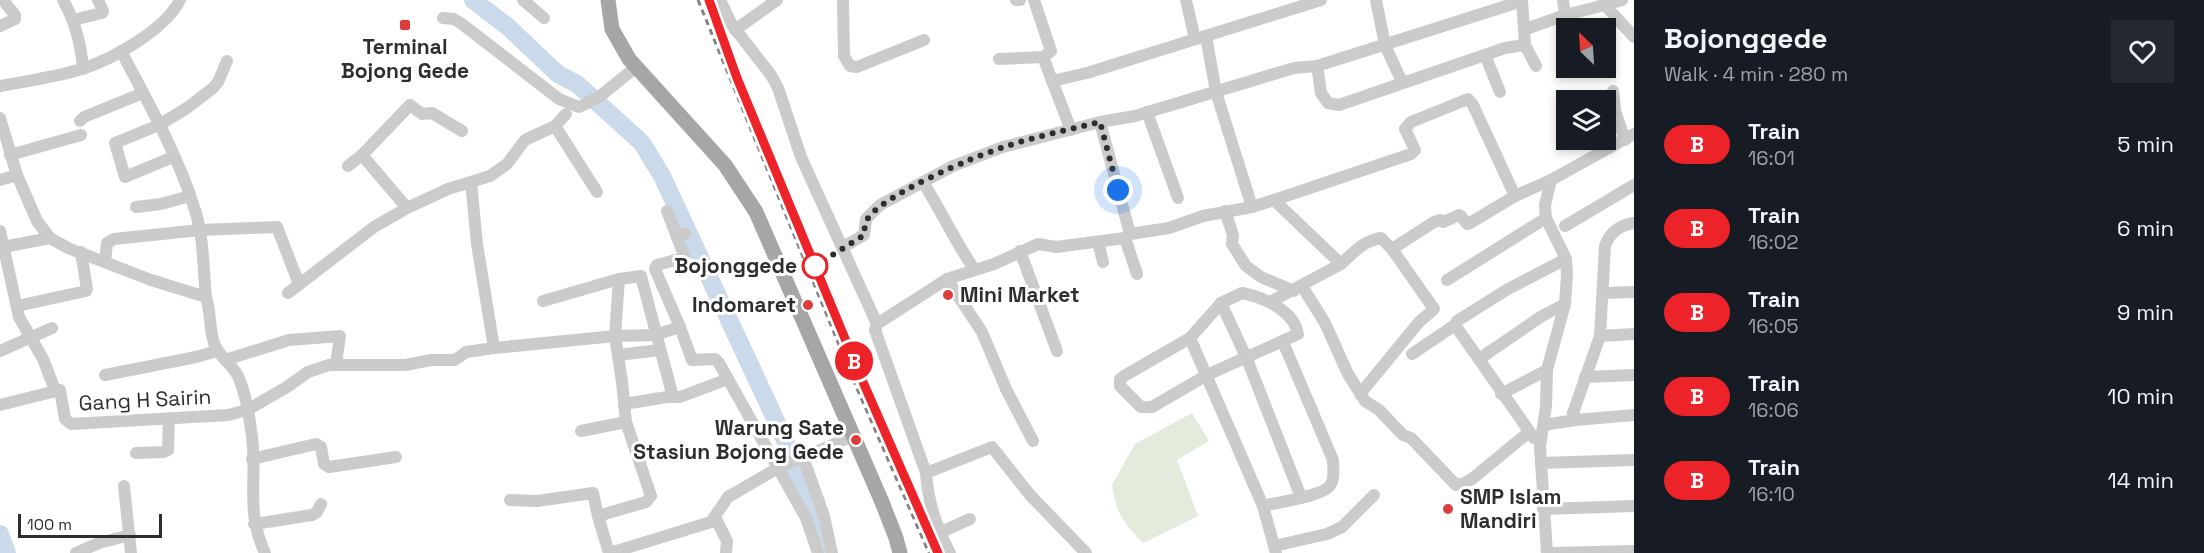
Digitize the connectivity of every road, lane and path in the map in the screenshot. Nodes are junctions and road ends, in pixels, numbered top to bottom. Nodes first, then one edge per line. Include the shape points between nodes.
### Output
1 (5, 0) edge
2 (63, 0) edge
3 (98, 0) edge
4 (180, 0) edge
5 (523, 0) edge
6 (608, 0) edge
7 (720, 0) edge
8 (777, 0) edge
9 (843, 0) edge
10 (1034, 0) edge
11 (1186, 0) edge
12 (1321, 0) edge
13 (1376, 0) edge
14 (1522, 0) edge
15 (1563, 0) edge
16 (1622, 0) edge
17 (1604, 3) edge
18 (1565, 15) junction
19 (443, 18) dead end
20 (544, 18) dead end
21 (73, 20) junction
22 (0, 26) edge
23 (1526, 29) junction
24 (735, 30) junction
25 (1634, 37) edge
26 (1200, 38) junction
27 (924, 40) dead end
28 (1385, 45) junction
29 (1525, 45) junction
30 (121, 51) junction
31 (1485, 55) junction
32 (1043, 57) junction
33 (999, 59) dead end
34 (227, 61) dead end
35 (1317, 66) junction
36 (1536, 66) dead end
37 (636, 68) junction
38 (83, 69) junction
39 (1052, 81) junction
40 (1402, 82) junction
41 (0, 86) edge
42 (1216, 92) junction
43 (1500, 92) dead end
44 (143, 93) junction
45 (1616, 111) edge
46 (1147, 112) junction
47 (566, 114) dead end
48 (0, 120) edge
49 (80, 121) dead end
50 (1100, 122) junction
51 (159, 125) junction
52 (555, 126) junction
53 (1071, 130) junction
54 (462, 131) dead end
55 (81, 135) dead end
56 (1629, 137) edge
57 (10, 154) junction
58 (362, 155) junction
59 (173, 158) junction
60 (348, 166) dead end
61 (17, 175) junction
62 (0, 180) edge
63 (1551, 180) junction
64 (471, 182) junction
65 (923, 182) junction
66 (1634, 185) edge
67 (597, 192) dead end
68 (190, 196) junction
69 (1515, 196) junction
70 (1178, 198) dead end
71 (1275, 200) junction
72 (136, 207) dead end
73 (1252, 207) junction
74 (407, 208) junction
75 (667, 211) dead end
76 (1225, 211) junction
77 (1546, 219) junction
78 (1634, 223) edge
79 (1565, 226) dead end
80 (200, 230) junction
81 (0, 231) edge
82 (1128, 236) junction
83 (50, 238) junction
84 (1098, 242) junction
85 (3, 247) junction
86 (843, 247) junction
87 (1392, 249) junction
88 (1020, 251) junction
89 (81, 252) junction
90 (1566, 259) junction
91 (105, 262) junction
92 (1102, 262) dead end
93 (1341, 264) junction
94 (974, 269) junction
95 (657, 272) junction
96 (1137, 274) dead end
97 (641, 276) junction
98 (619, 279) junction
99 (947, 279) junction
100 (1447, 280) dead end
101 (299, 284) junction
102 (1298, 289) junction
103 (1634, 292) edge
104 (288, 293) dead end
105 (1604, 293) junction
106 (206, 297) junction
107 (543, 301) dead end
108 (1270, 302) junction
109 (1221, 303) junction
110 (1565, 304) junction
111 (17, 306) junction
112 (877, 324) junction
113 (1455, 325) junction
114 (680, 327) junction
115 (51, 328) dead end
116 (655, 334) junction
117 (1634, 334) edge
118 (615, 336) junction
119 (1600, 336) junction
120 (31, 338) junction
121 (1190, 338) junction
122 (1283, 342) junction
123 (494, 348) junction
124 (660, 350) junction
125 (0, 351) edge
126 (1057, 351) dead end
127 (1412, 354) dead end
128 (221, 355) junction
129 (618, 355) junction
130 (1247, 358) junction
131 (1479, 359) junction
132 (336, 364) junction
133 (1547, 370) junction
134 (105, 375) dead end
135 (1207, 375) junction
136 (1634, 375) edge
137 (1585, 376) junction
138 (728, 379) junction
139 (55, 390) junction
140 (1359, 394) junction
141 (1501, 394) junction
142 (673, 397) junction
143 (624, 404) junction
144 (0, 405) edge
145 (247, 410) junction
146 (1634, 415) edge
147 (168, 419) junction
148 (1576, 420) junction
149 (626, 422) junction
150 (1543, 425) junction
151 (581, 431) dead end
152 (1529, 432) junction
153 (853, 436) junction
154 (1033, 441) dead end
155 (1540, 447) junction
156 (136, 453) dead end
157 (396, 457) dead end
158 (800, 458) junction
159 (252, 459) junction
160 (1634, 460) edge
161 (1541, 463) junction
162 (779, 467) junction
163 (926, 472) junction
164 (124, 486) dead end
165 (1374, 495) dead end
166 (1301, 497) junction
167 (510, 500) dead end
168 (321, 504) dead end
169 (1263, 506) junction
170 (1634, 506) edge
171 (1543, 509) junction
172 (598, 516) junction
173 (714, 516) junction
174 (970, 519) dead end
175 (254, 524) junction
176 (939, 533) junction
177 (130, 535) junction
178 (648, 548) edge
179 (1275, 549) edge
180 (1634, 551) edge
181 (76, 553) edge
182 (131, 553) edge
183 (265, 553) edge
184 (610, 553) edge
185 (726, 553) edge
186 (818, 553) edge
187 (832, 553) edge
188 (900, 553) edge
189 (950, 553) edge
190 (1086, 553) edge
191 (1547, 553) edge
192 (1552, 553) edge

1 - 22 street via 15,19
2 - 21 street
3 - 21 street via 102,13
4 - 30 street via 176,9 147,35
5 - 20 street
6 - 37 main road via 612,29
7 - 24 street
8 - 24 street
9 - 27 street via 844,56 850,66 857,68
10 - 32 street via 1051,51
11 - 26 street
12 - 26 street
13 - 28 street
14 - 23 street
14 - 28 street
15 - 18 street
16 - 17 street
17 - 18 street
17 - 25 street
18 - 23 street
19 - 37 street via 462,24 559,99 579,107 600,97
21 - 38 street
23 - 29 street
24 - 86 street via 778,88 801,157
26 - 39 street
26 - 42 street
28 - 35 street
28 - 40 street
29 - 31 street
29 - 36 street
30 - 38 street
30 - 44 street
31 - 40 street
31 - 43 street
32 - 33 street
32 - 39 street
34 - 51 street via 213,88
35 - 40 street via 1321,93 1328,103 1339,105
35 - 42 street via 1294,68
37 - 153 main road via 725,165 756,212
38 - 41 street
39 - 53 street
42 - 46 street
42 - 73 street
44 - 49 street
44 - 51 street
45 - 56 street
46 - 50 street
46 - 70 street
47 - 52 street
48 - 57 street
50 - 53 street
50 - 82 street
51 - 59 street
51 - 59 street via 115,143 124,175
52 - 64 street via 525,140 499,171
52 - 67 street
53 - 65 street via 1002,147
54 - 58 street via 432,112 422,114 411,105
55 - 57 street
56 - 63 street
57 - 61 street
58 - 60 street
58 - 74 street
59 - 68 street
61 - 62 street
61 - 83 street via 37,221
63 - 69 street
63 - 77 street
64 - 74 street
64 - 123 street
65 - 86 street via 880,205 867,219 864,235
65 - 94 street
66 - 79 street
68 - 72 street
68 - 80 street
69 - 71 street via 1468,99 1411,122 1405,129 1414,153
69 - 87 street via 1467,224 1461,216 1434,222
71 - 73 street
71 - 93 street
73 - 76 street
74 - 101 street
75 - 95 street via 681,235 684,255 657,265
76 - 82 street
76 - 102 street via 1232,244 1246,266 1261,277
77 - 90 street
77 - 100 street
78 - 105 street via 1609,236 1605,246
80 - 91 street via 110,240
80 - 101 street via 277,227
80 - 106 street
81 - 85 street
82 - 84 street
82 - 96 street
83 - 85 street
83 - 89 street
84 - 88 street via 1056,247 1038,244
84 - 92 street
85 - 111 street
86 - 112 street
87 - 93 street via 1381,238 1370,240
87 - 140 street via 1434,309
88 - 94 street
88 - 126 street
89 - 91 street
89 - 111 street via 86,291
90 - 110 street
90 - 113 street via 1508,289
91 - 106 street
93 - 102 street
94 - 99 street
95 - 97 street
95 - 114 street
97 - 98 street
97 - 116 street
98 - 107 street
98 - 118 street
99 - 112 street
99 - 154 street via 982,332
101 - 104 street
102 - 108 street
102 - 140 street via 1325,323
103 - 105 street
105 - 119 street
106 - 128 street via 212,333
108 - 109 street via 1242,293
108 - 122 street via 1291,317 1298,332 1296,337
109 - 121 street
109 - 130 street
110 - 131 street
110 - 133 street
111 - 120 street
112 - 163 street via 874,330
113 - 127 street
113 - 131 street
114 - 116 street
114 - 138 street via 692,360 718,360
115 - 120 street
116 - 118 street
116 - 124 street
117 - 119 street
118 - 123 street
118 - 129 street
119 - 137 street
120 - 125 street
120 - 139 street
121 - 135 street
121 - 135 street via 1124,376 1120,386 1141,407 1146,407
122 - 130 street
122 - 166 street via 1333,460 1331,485 1319,494
123 - 132 street via 466,352 453,360 396,366
124 - 129 street
124 - 142 street
128 - 132 street via 289,340 340,336
128 - 134 street
128 - 145 street via 238,377
129 - 143 street
130 - 135 street
130 - 166 street
131 - 141 street
132 - 145 street, Gang H Sairin via 316,368
133 - 141 street
133 - 150 street
135 - 169 street
136 - 137 street
137 - 148 street via 1573,413
138 - 142 street
138 - 162 street
139 - 144 street, Gang H Sairin
139 - 147 street, Gang H Sairin via 62,392 65,419 71,424
140 - 152 street via 1400,432 1412,438 1456,485 1472,478
141 - 152 street
142 - 143 street
143 - 149 street
145 - 147 street, Gang H Sairin
145 - 159 street
146 - 148 street
147 - 156 street via 168,450
148 - 150 street
149 - 151 street
149 - 172 street via 650,500
150 - 155 street
152 - 155 street
153 - 158 street
153 - 188 main road
155 - 161 street
157 - 159 street via 329,467 316,444
158 - 162 street
158 - 187 street via 824,516
159 - 175 street
160 - 161 street
161 - 171 street
162 - 173 street via 728,497
162 - 186 street via 806,518
163 - 176 street via 927,492
163 - 190 street via 992,447 1030,495
164 - 177 street
165 - 179 street via 1342,527
166 - 169 street
167 - 172 street via 537,501 593,493
168 - 175 street via 312,515
169 - 179 street
170 - 171 street
171 - 191 street
172 - 184 street
173 - 178 street via 711,522
173 - 185 street via 727,541
174 - 176 street
175 - 183 street
176 - 189 street
177 - 181 street
177 - 182 street
178 - 184 street
180 - 192 street

